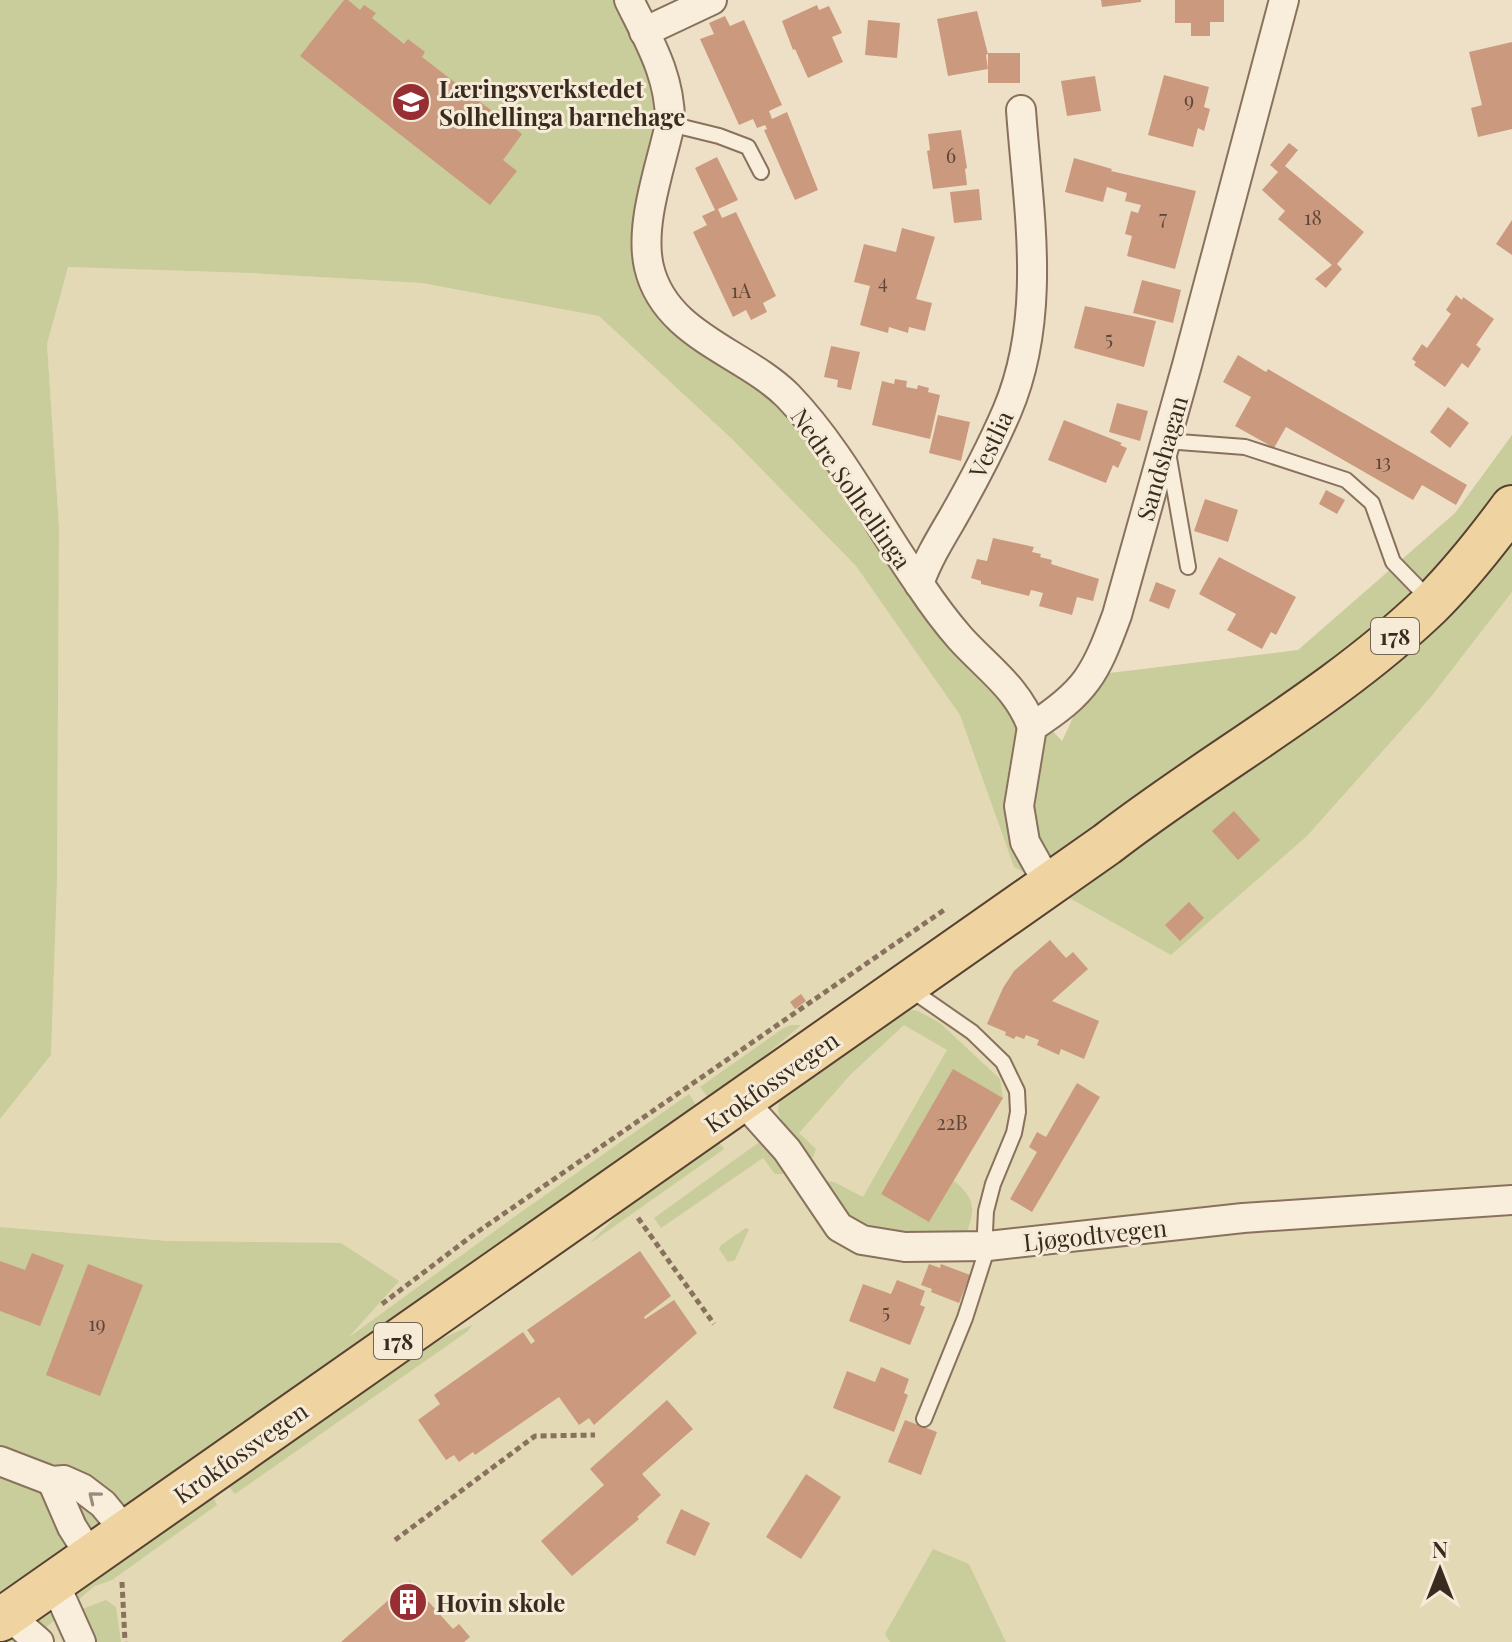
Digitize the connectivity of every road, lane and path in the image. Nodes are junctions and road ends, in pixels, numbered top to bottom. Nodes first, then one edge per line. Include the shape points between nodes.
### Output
1 (629, 0) edge
2 (712, 0) edge
3 (1284, 0) edge
4 (644, 32) junction
5 (1021, 110) dead end
6 (670, 124) junction
7 (761, 172) dead end
8 (1166, 441) junction
9 (1512, 507) edge
10 (1188, 567) dead end
11 (919, 584) junction
12 (1432, 603) junction
13 (1032, 727) junction
14 (1049, 885) junction
15 (958, 901) dead end
16 (906, 986) junction
17 (743, 1101) junction
18 (1512, 1200) edge
19 (638, 1218) dead end
20 (988, 1246) junction
21 (380, 1306) dead end
22 (714, 1324) dead end
23 (924, 1419) dead end
24 (595, 1435) dead end
25 (0, 1461) edge
26 (52, 1481) junction
27 (126, 1532) junction
28 (395, 1540) dead end
29 (107, 1569) junction
30 (54, 1582) junction
31 (4, 1618) edge
32 (39, 1642) edge
33 (81, 1642) edge
34 (125, 1642) edge

1 - 4 street, Nedre Solhellinga
2 - 4 street
3 - 8 street, Sandshagan
4 - 6 street, Nedre Solhellinga via 666,78
5 - 11 street, Vestlia via 1033,259 1032,304 1018,380
6 - 7 lane via 748,147
6 - 11 street, Nedre Solhellinga via 646,239 659,292 689,327 786,394
8 - 10 lane
8 - 12 lane via 1245,447 1346,480 1372,503 1393,562
8 - 13 street, Sandshagan via 1103,654 1067,704
9 - 12 main road, Krokfossvegen / 178
11 - 13 street via 960,638 1019,698
12 - 14 main road, Krokfossvegen / 178 via 1314,699
13 - 14 street via 1019,806 1025,842
14 - 16 main road, Krokfossvegen / 178
15 - 21 path via 473,1235
16 - 17 main road, Krokfossvegen / 178
16 - 20 lane via 989,1047 1017,1091 1014,1133 986,1211
17 - 20 street, Ljøgodtvegen via 787,1150 839,1227 862,1240 905,1247
17 - 27 main road, Krokfossvegen / 178
18 - 20 street, Ljøgodtvegen via 1243,1218
19 - 22 path
20 - 23 lane
24 - 28 path via 535,1436
25 - 26 street
27 -> 26 street via 82,1488
26 - 29 street via 72,1527
27 - 29 main road, Krokfossvegen / 178
29 - 30 main road, Krokfossvegen / 178
29 - 34 path
30 - 31 main road, Krokfossvegen / 178
30 - 33 street
31 - 32 street

